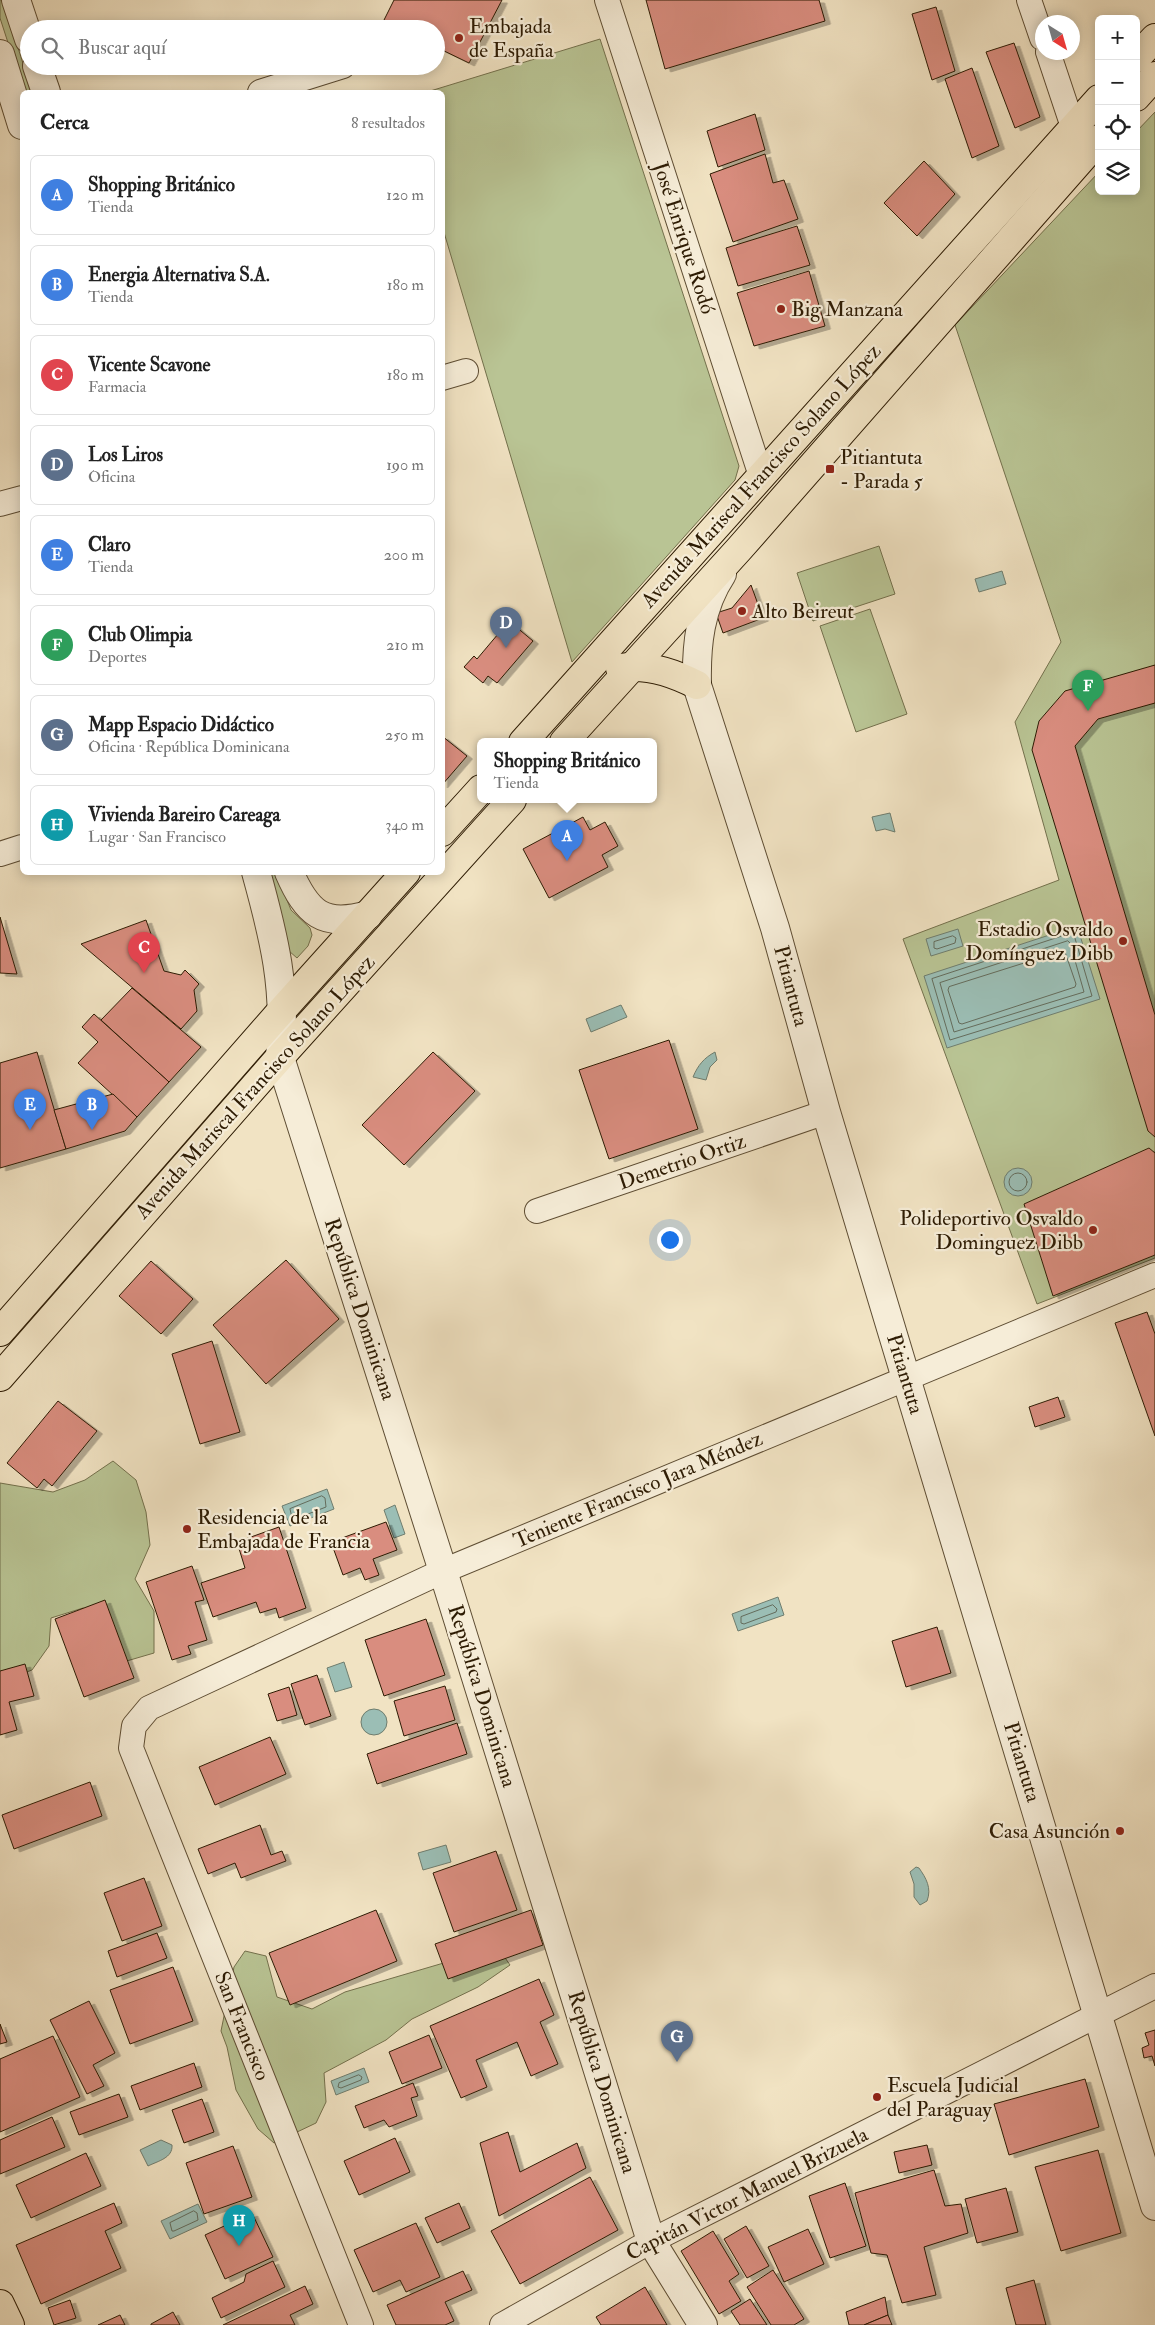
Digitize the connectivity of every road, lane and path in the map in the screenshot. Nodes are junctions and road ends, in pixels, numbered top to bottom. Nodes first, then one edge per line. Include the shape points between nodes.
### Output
1 (16, 0) edge
2 (607, 0) edge
3 (1029, 0) edge
4 (1035, 18) edge
5 (23, 20) edge
6 (1155, 38) edge
7 (0, 54) edge
8 (1140, 54) edge
9 (1051, 60) edge
10 (41, 75) edge
11 (314, 75) edge
12 (1155, 76) edge
13 (45, 90) edge
14 (266, 90) edge
15 (1140, 93) edge
16 (1095, 103) edge
17 (20, 119) edge
18 (1073, 127) junction
19 (1095, 143) edge
20 (466, 371) dead end
21 (445, 377) edge
22 (761, 476) junction
23 (20, 499) edge
24 (0, 504) edge
25 (740, 548) junction
26 (633, 666) junction
27 (583, 675) junction
28 (698, 684) junction
29 (527, 738) edge
30 (568, 738) edge
31 (477, 793) edge
32 (509, 803) edge
33 (445, 829) edge
34 (20, 848) edge
35 (0, 854) edge
36 (445, 874) edge
37 (257, 875) edge
38 (291, 875) edge
39 (403, 875) edge
40 (444, 875) edge
41 (368, 915) junction
42 (283, 1009) junction
43 (280, 1057) junction
44 (826, 1112) junction
45 (537, 1211) dead end
46 (1155, 1275) edge
47 (0, 1332) edge
48 (0, 1377) edge
49 (906, 1378) junction
50 (443, 1571) junction
51 (134, 1726) joint
52 (1155, 1986) edge
53 (1098, 2015) junction
54 (1155, 2206) edge
55 (651, 2241) junction
56 (0, 2304) edge
57 (10, 2325) edge
58 (361, 2325) edge
59 (502, 2325) edge
60 (703, 2325) edge

1 - 5 street
2 - 22 street, José Enrique Rodó
3 - 4 street
6 - 8 main road
7 - 17 street
9 - 18 street
10 - 13 street
11 - 14 street
12 - 15 main road
16 - 18 main road, Avenida Mariscal Francisco Solano López
18 - 22 main road, Avenida Mariscal Francisco Solano López
19 - 25 main road, Avenida Mariscal Francisco Solano López
20 - 21 street
22 - 27 main road, Avenida Mariscal Francisco Solano López
23 - 24 street
25 - 26 main road, Avenida Mariscal Francisco Solano López
25 - 28 street, Pitiantuta via 711,590 696,656
26 - 27 main road
26 - 28 main road via 661,671
26 - 30 main road, Avenida Mariscal Francisco Solano López
27 - 29 main road, Avenida Mariscal Francisco Solano López
28 - 44 street, Pitiantuta via 775,928
31 - 33 main road
32 - 36 main road, Avenida Mariscal Francisco Solano López
34 - 35 street
37 - 42 street via 274,938
38 - 41 street via 308,907 318,914 347,920
39 - 41 main road, Avenida Mariscal Francisco Solano López
40 - 43 main road, Avenida Mariscal Francisco Solano López
41 - 42 main road, Avenida Mariscal Francisco Solano López
42 - 43 street
42 - 47 main road, Avenida Mariscal Francisco Solano López
43 - 48 main road, Avenida Mariscal Francisco Solano López
43 - 50 street, República Dominicana
44 - 45 street, Demetrio Ortiz
44 - 49 street, Pitiantuta
46 - 49 street, Teniente Francisco Jara Méndez
49 - 50 street, Teniente Francisco Jara Méndez
49 - 53 street, Pitiantuta
50 - 51 street, Teniente Francisco Jara Méndez via 149,1708
50 - 55 street, República Dominicana
51 - 58 street, San Francisco via 131,1748
52 - 53 street, Capitán Victor Manuel Brizuela
53 - 54 street, Pitiantuta
53 - 55 street, Capitán Victor Manuel Brizuela
55 - 59 street, Capitán Victor Manuel Brizuela
55 - 60 street, República Dominicana
56 - 57 main road

